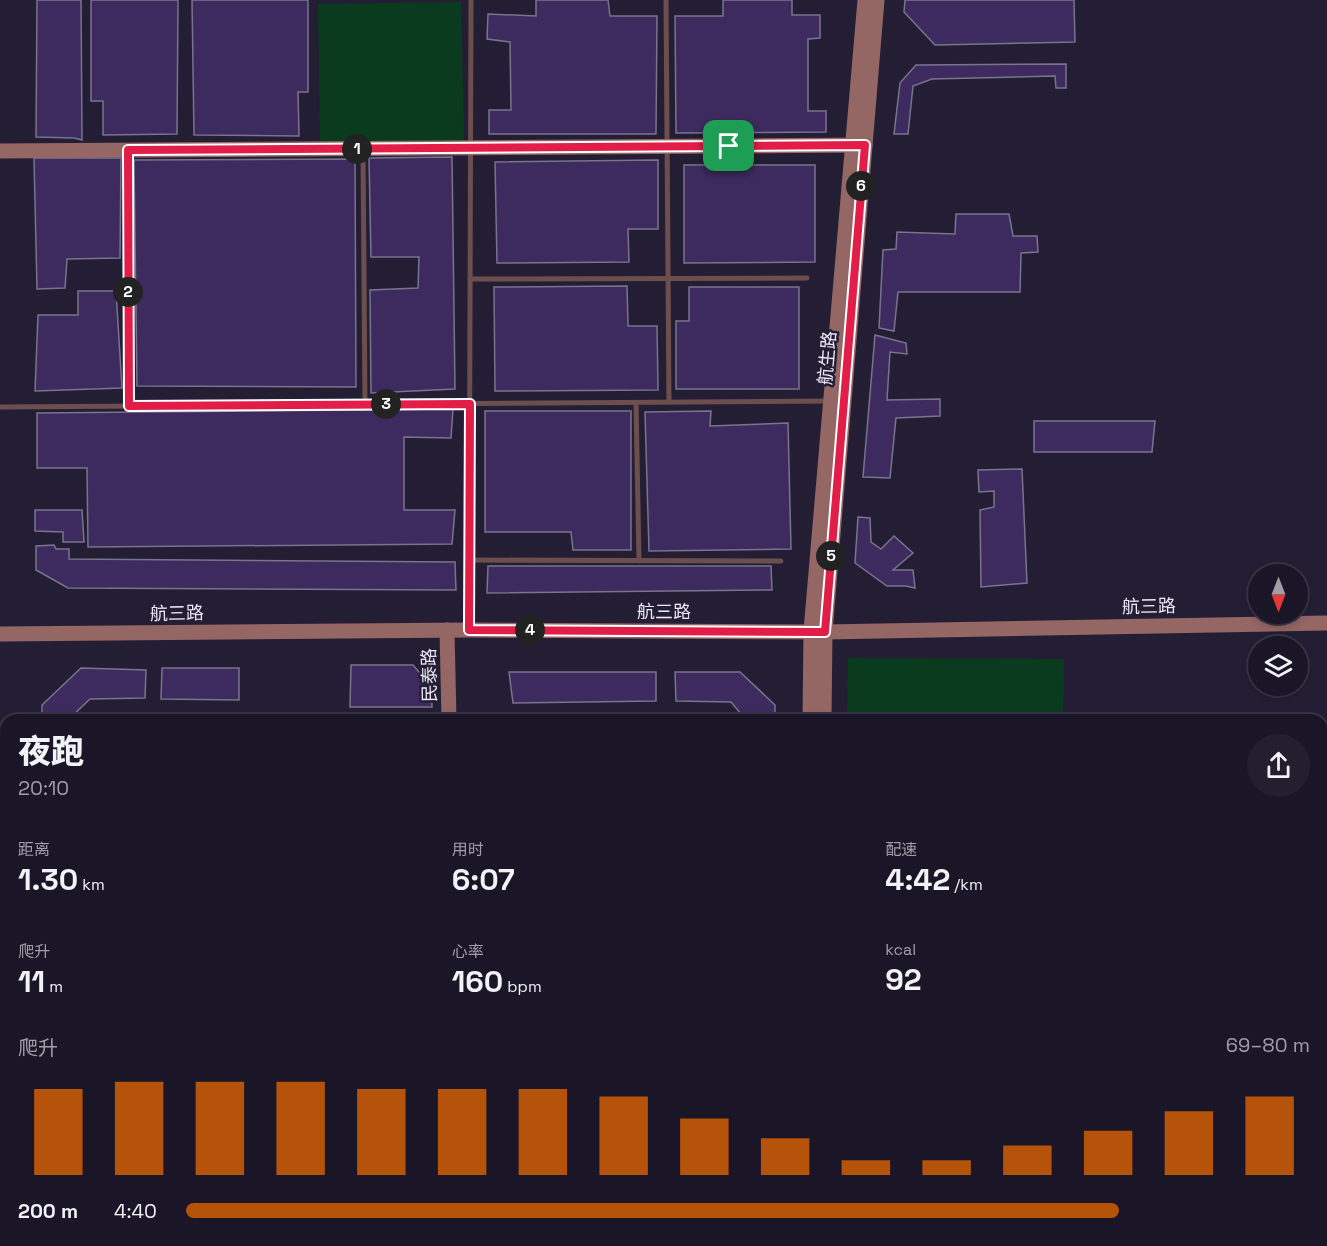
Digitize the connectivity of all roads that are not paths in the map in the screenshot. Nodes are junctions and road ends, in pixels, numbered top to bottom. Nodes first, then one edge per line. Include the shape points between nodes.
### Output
1 (471, 0) edge
2 (666, 0) edge
3 (865, 0) edge
4 (877, 0) edge
5 (859, 145) junction
6 (667, 146) junction
7 (363, 148) junction
8 (470, 148) junction
9 (128, 150) junction
10 (0, 151) edge
11 (807, 278) dead end
12 (470, 279) junction
13 (668, 279) junction
14 (837, 401) junction
15 (669, 402) junction
16 (636, 403) junction
17 (365, 404) junction
18 (470, 404) junction
19 (129, 406) junction
20 (0, 407) edge
21 (469, 560) junction
22 (639, 561) junction
23 (782, 561) dead end
24 (1327, 623) edge
25 (447, 630) junction
26 (469, 630) junction
27 (818, 632) junction
28 (0, 634) edge
29 (449, 714) edge
30 (811, 714) edge
31 (824, 714) edge

1 - 8 lane
2 - 6 lane
3 - 5 street
4 - 5 street, 航生路
5 - 6 street
5 - 14 street, 航生路
6 - 8 street
6 - 13 lane
7 - 8 street
7 - 9 street
7 - 17 lane
8 - 12 lane
9 - 10 street
9 - 19 lane
11 - 13 lane
12 - 13 lane
12 - 18 lane
13 - 15 lane
14 - 15 lane
14 - 27 street, 航生路
15 - 16 lane
16 - 18 lane
16 - 22 lane
17 - 18 lane
17 - 19 lane
18 - 21 lane
19 - 20 lane
21 - 22 lane
21 - 26 lane
22 - 23 lane
24 - 27 street, 航三路
25 - 26 street, 航三路
25 - 28 street, 航三路
25 - 29 street, 民泰路
26 - 27 street, 航三路
27 - 30 street
27 - 31 street

